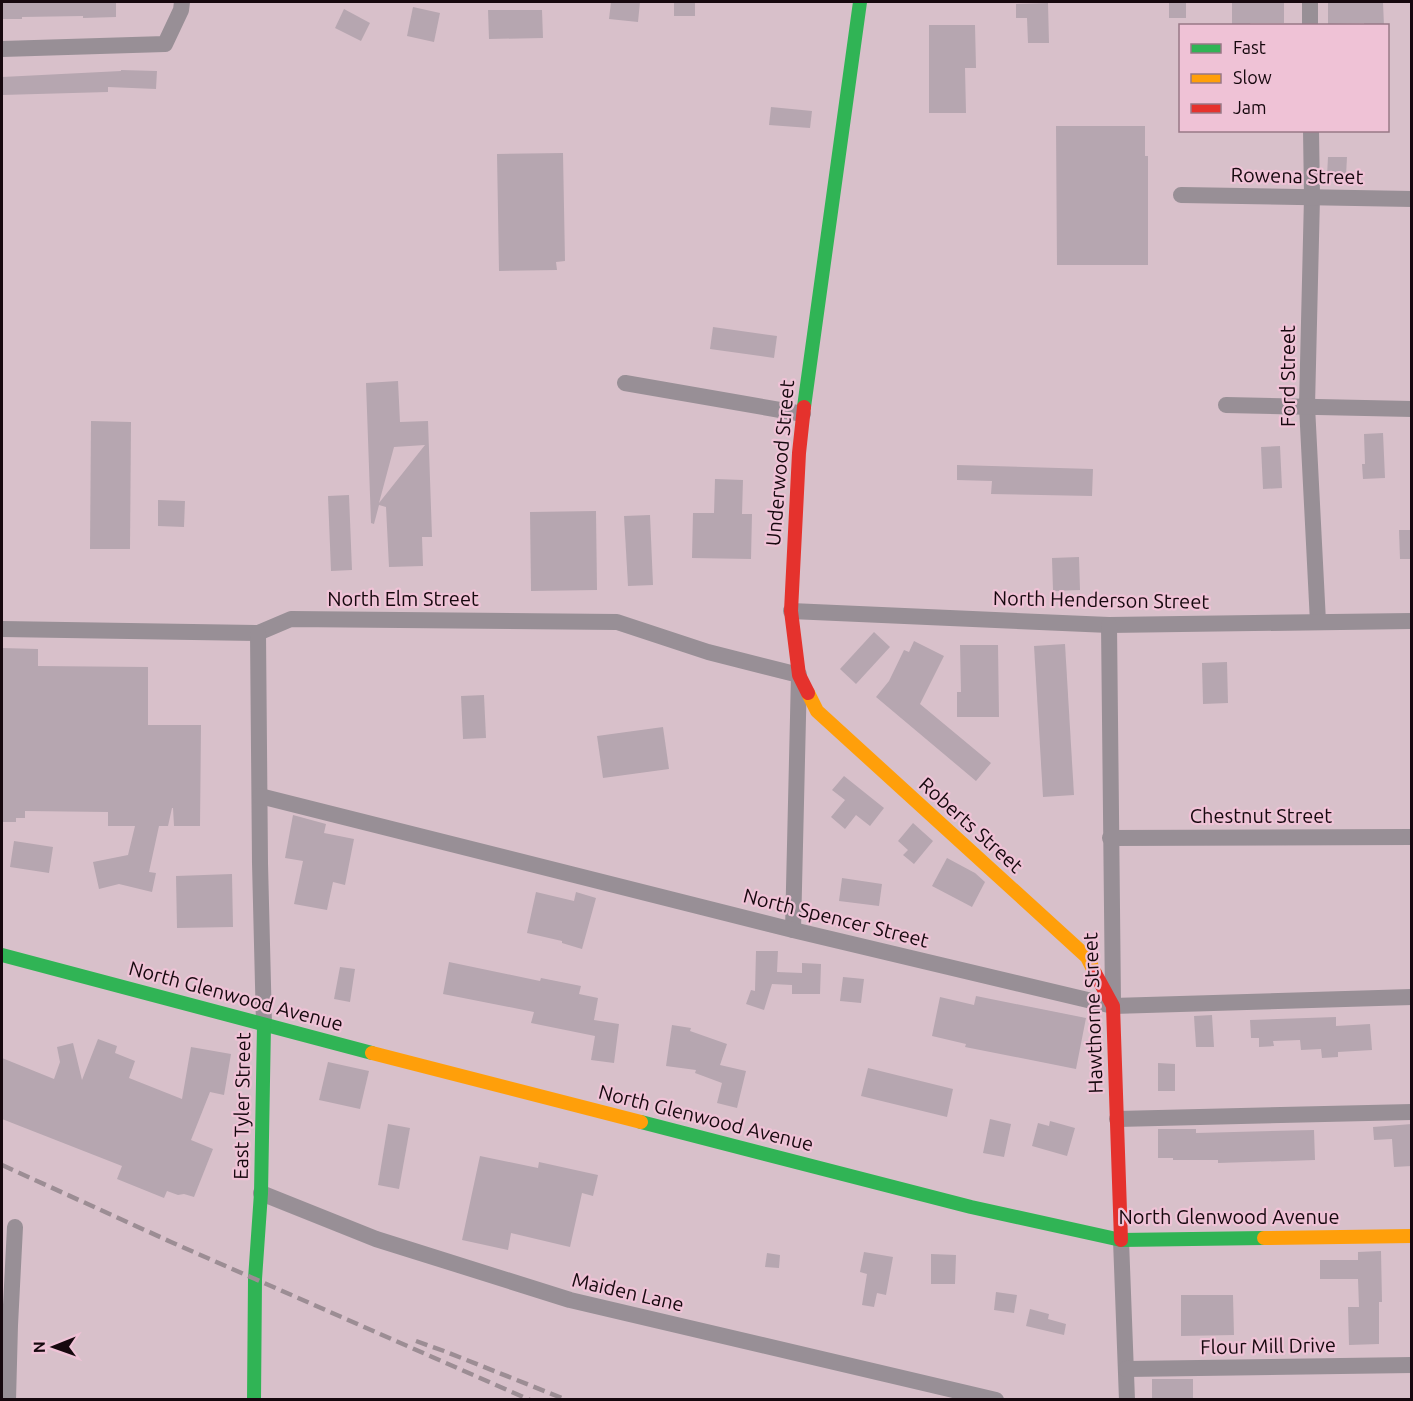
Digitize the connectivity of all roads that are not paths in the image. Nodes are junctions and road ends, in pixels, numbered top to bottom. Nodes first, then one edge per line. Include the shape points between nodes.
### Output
1 (182, 2) edge
2 (860, 2) edge
3 (1310, 2) edge
4 (1310, 24) edge
5 (2, 49) edge
6 (1311, 132) edge
7 (1181, 195) dead end
8 (1312, 197) junction
9 (1412, 199) edge
10 (625, 383) dead end
11 (1226, 405) dead end
12 (1307, 406) junction
13 (1412, 409) edge
14 (803, 414) junction
15 (790, 610) junction
16 (1412, 621) edge
17 (1318, 622) junction
18 (1109, 625) junction
19 (2, 629) edge
20 (258, 633) junction
21 (799, 675) junction
22 (260, 796) junction
23 (1412, 837) edge
24 (1110, 838) junction
25 (794, 930) junction
26 (2, 955) edge
27 (1412, 997) edge
28 (1113, 1006) junction
29 (264, 1025) junction
30 (1412, 1112) edge
31 (1117, 1119) junction
32 (261, 1192) junction
33 (15, 1227) dead end
34 (1412, 1236) edge
35 (1121, 1240) junction
36 (1412, 1365) edge
37 (1126, 1369) junction
38 (8, 1400) edge
39 (254, 1400) edge
40 (996, 1400) edge
41 (1127, 1400) edge

1 - 5 street via 165,44
2 - 14 street, Underwood Street
3 - 4 street
6 - 8 street, Ford Street
7 - 8 street, Rowena Street
8 - 9 street, Rowena Street
8 - 12 street, Ford Street
10 - 14 street
11 - 12 street
12 - 13 street
12 - 17 street, Ford Street
14 - 15 street, Underwood Street
15 - 18 street, North Henderson Street
15 - 21 street, Underwood Street
16 - 17 street, North Henderson Street
17 - 18 street, North Henderson Street
18 - 24 street, Hawthorne Street
19 - 20 street, North Elm Street
20 - 21 street, North Elm Street via 291,619 617,622 708,652
20 - 22 street, East Tyler Street
21 - 25 street, Underwood Street
21 - 28 street, Roberts Street via 817,711 1087,957
22 - 25 street, North Spencer Street
22 - 29 street, East Tyler Street
23 - 24 street, Chestnut Street
24 - 28 street, Hawthorne Street
25 - 28 street, North Spencer Street
26 - 29 street, North Glenwood Avenue
27 - 28 street, North Spencer Street
28 - 31 street, Hawthorne Street
29 - 32 street, East Tyler Street
29 - 35 street, North Glenwood Avenue via 960,1204
30 - 31 street
31 - 35 street, Hawthorne Street
32 - 39 street, East Tyler Street via 255,1279
32 - 40 street, Maiden Lane via 376,1239 570,1300
33 - 38 street
34 - 35 street, North Glenwood Avenue
35 - 37 street, Hawthorne Street
36 - 37 street, Flour Mill Drive
37 - 41 street, Hawthorne Street

